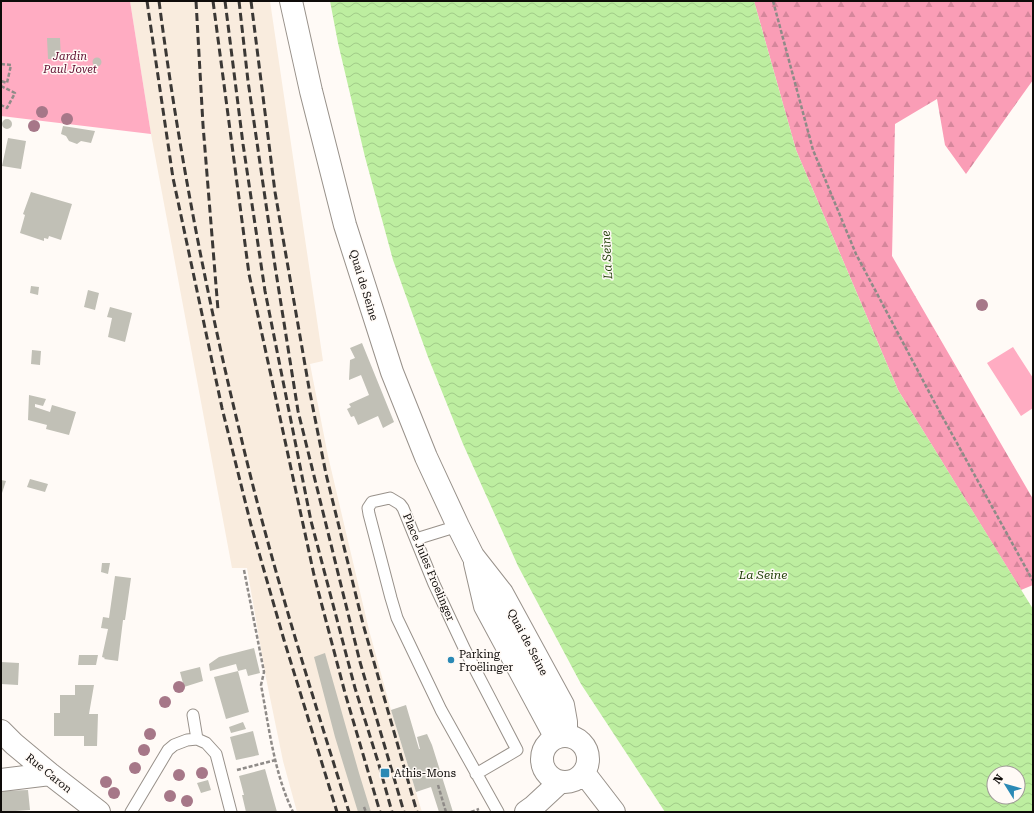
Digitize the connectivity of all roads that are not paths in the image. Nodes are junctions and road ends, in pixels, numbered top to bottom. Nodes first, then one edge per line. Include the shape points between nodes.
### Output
1 (291, 1) edge
2 (458, 526) junction
3 (416, 539) junction
4 (193, 715) dead end
5 (1, 731) edge
6 (561, 737) junction
7 (198, 739) junction
8 (584, 773) junction
9 (50, 774) junction
10 (476, 774) junction
11 (1, 780) edge
12 (560, 782) junction
13 (99, 812) edge
14 (130, 812) edge
15 (231, 812) edge
16 (498, 812) edge
17 (526, 812) edge
18 (614, 812) edge

1 - 2 main road, Quai de Seine via 345,225 376,325 426,457
2 - 3 lane
2 - 6 main road, Quai de Seine via 473,556 485,606
3 - 10 lane, Place Jules Froelinger via 434,584 517,750
3 - 10 lane, Place Jules Froelinger via 400,504 390,498 372,502 368,508 369,514 397,618 441,710
4 - 7 lane
5 - 9 main road, Rue Caron
6 - 8 main road via 574,738 586,748 588,763
6 - 12 main road via 551,740 546,745 541,760 547,774
7 - 14 lane via 187,740 168,750
7 - 15 lane via 206,743 216,754
8 - 12 main road via 575,780
8 - 18 main road
9 - 11 main road
9 - 13 main road, Rue Caron
10 - 16 lane, Place Jules Froelinger
12 - 17 main road

